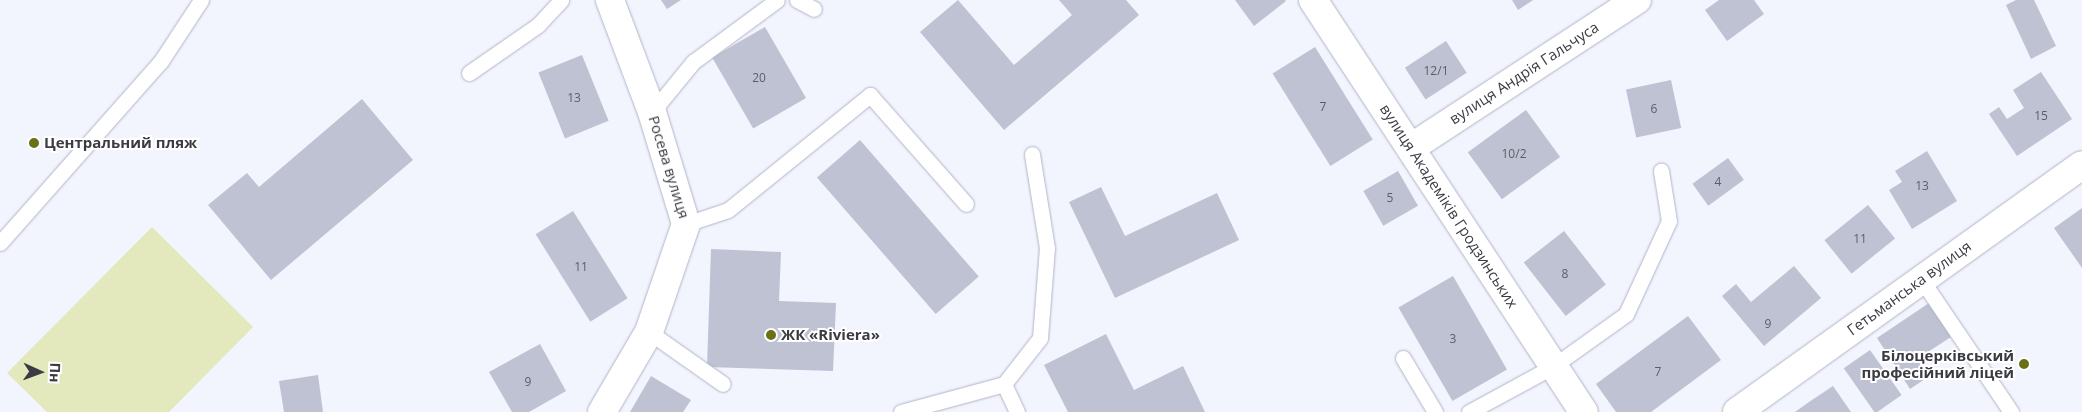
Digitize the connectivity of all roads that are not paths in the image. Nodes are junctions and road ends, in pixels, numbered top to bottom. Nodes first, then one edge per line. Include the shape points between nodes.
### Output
1 (201, 0) edge
2 (561, 0) edge
3 (610, 0) edge
4 (778, 0) edge
5 (798, 0) edge
6 (1313, 0) edge
7 (1637, 0) edge
8 (814, 9) dead end
9 (468, 73) dead end
10 (652, 112) junction
11 (1412, 147) junction
12 (1032, 154) dead end
13 (2082, 165) edge
14 (1661, 172) dead end
15 (966, 204) dead end
16 (686, 224) junction
17 (0, 242) edge
18 (1920, 278) junction
19 (649, 332) junction
20 (1403, 358) dead end
21 (1552, 367) junction
22 (723, 384) dead end
23 (1004, 384) junction
24 (602, 412) edge
25 (901, 412) edge
26 (1017, 412) edge
27 (1435, 412) edge
28 (1469, 412) edge
29 (1584, 412) edge
30 (1737, 412) edge
31 (2011, 412) edge

1 - 17 lane via 161,61
2 - 9 lane via 538,25
3 - 10 street, Росева вулиця
4 - 10 lane via 693,62
5 - 8 lane
6 - 11 street, вулиця Академіків Гродзинських
7 - 11 street, вулиця Андрія Гальчуса
10 - 16 street, Росева вулиця
11 - 21 street, вулиця Академіків Гродзинських
12 - 23 lane via 1047,248 1040,338
13 - 18 street, Гетьманська вулиця
14 - 21 lane via 1669,221 1626,314
15 - 16 lane via 870,95 728,210
16 - 19 street, Росева вулиця
18 - 30 street, Гетьманська вулиця
18 - 31 lane
19 - 22 lane
19 - 24 street, Росева вулиця
20 - 27 lane
21 - 28 lane
21 - 29 street, вулиця Академіків Гродзинських
23 - 25 lane
23 - 26 lane

